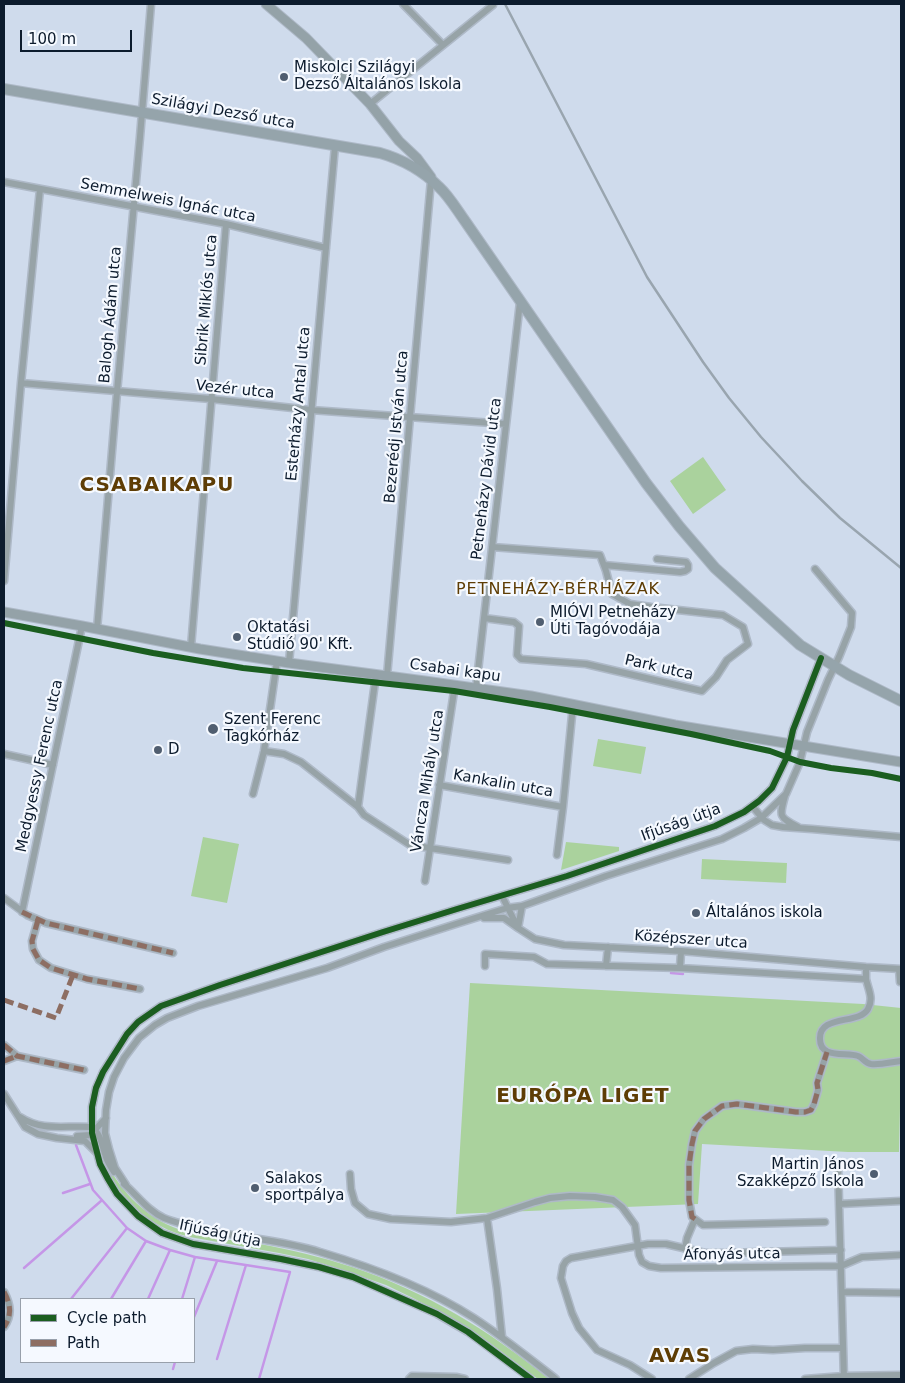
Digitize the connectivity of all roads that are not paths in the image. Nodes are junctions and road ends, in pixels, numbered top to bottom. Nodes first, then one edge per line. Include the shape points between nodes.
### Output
1 (151, 4) edge
2 (266, 4) edge
3 (403, 4) edge
4 (492, 4) edge
5 (443, 45) junction
6 (4, 89) edge
7 (370, 104) junction
8 (142, 113) junction
9 (399, 141) junction
10 (335, 146) junction
11 (406, 163) junction
12 (431, 180) junction
13 (4, 182) edge
14 (439, 187) junction
15 (40, 189) junction
16 (133, 206) junction
17 (226, 224) junction
18 (326, 248) junction
19 (520, 302) junction
20 (21, 384) junction
21 (117, 392) junction
22 (211, 399) junction
23 (311, 410) junction
24 (410, 418) junction
25 (506, 424) junction
26 (492, 547) junction
27 (657, 558) dead end
28 (604, 565) junction
29 (815, 569) dead end
30 (4, 581) edge
31 (4, 612) edge
32 (484, 618) junction
33 (82, 626) junction
34 (96, 628) junction
35 (191, 647) junction
36 (821, 658) junction
37 (277, 661) junction
38 (289, 663) junction
39 (834, 666) junction
40 (376, 675) junction
41 (387, 676) junction
42 (455, 685) junction
43 (476, 688) junction
44 (901, 701) edge
45 (574, 705) junction
46 (790, 743) junction
47 (804, 746) junction
48 (264, 752) junction
49 (4, 754) edge
50 (901, 762) edge
51 (53, 765) junction
52 (439, 785) junction
53 (253, 794) dead end
54 (785, 796) junction
55 (752, 806) junction
56 (358, 807) junction
57 (563, 807) junction
58 (761, 818) junction
59 (802, 828) junction
60 (901, 837) edge
61 (430, 848) junction
62 (557, 855) dead end
63 (508, 860) dead end
64 (425, 881) dead end
65 (524, 889) junction
66 (4, 898) edge
67 (503, 898) junction
68 (522, 906) junction
69 (457, 908) junction
70 (507, 908) junction
71 (22, 912) junction
72 (478, 918) junction
73 (38, 920) junction
74 (518, 928) junction
75 (608, 947) junction
76 (682, 951) junction
77 (173, 953) dead end
78 (485, 966) dead end
79 (606, 966) junction
80 (866, 967) junction
81 (680, 968) junction
82 (900, 969) edge
83 (866, 979) junction
84 (901, 982) edge
85 (140, 989) dead end
86 (4, 1045) edge
87 (827, 1052) junction
88 (17, 1056) junction
89 (4, 1061) edge
90 (901, 1061) edge
91 (84, 1070) dead end
92 (4, 1094) edge
93 (20, 1118) junction
94 (106, 1118) junction
95 (93, 1130) junction
96 (49, 1136) junction
97 (98, 1154) junction
98 (838, 1167) dead end
99 (350, 1174) dead end
100 (126, 1185) junction
101 (901, 1201) edge
102 (839, 1204) junction
103 (486, 1218) junction
104 (695, 1219) junction
105 (825, 1222) dead end
106 (638, 1246) junction
107 (685, 1249) junction
108 (840, 1250) junction
109 (901, 1255) edge
110 (841, 1266) junction
111 (4, 1292) edge
112 (842, 1292) junction
113 (901, 1293) edge
114 (4, 1328) edge
115 (502, 1337) junction
116 (843, 1348) junction
117 (901, 1375) edge
118 (844, 1378) edge
119 (408, 1379) edge
120 (465, 1379) edge
121 (532, 1379) edge
122 (556, 1379) edge
123 (652, 1379) edge
124 (689, 1379) edge
125 (805, 1379) edge

1 - 8 street, Balogh Ádám utca
2 - 7 street via 306,38
3 - 5 street
4 - 5 street
5 - 7 street
6 - 8 main road, Szilágyi Dezső utca
7 - 9 street
8 - 10 main road, Szilágyi Dezső utca
8 - 16 street, Balogh Ádám utca
9 - 11 street
9 - 14 street
10 - 11 main road, Szilágyi Dezső utca via 380,153
10 - 18 street, Esterházy Antal utca
11 - 12 main road, Szilágyi Dezső utca
12 - 14 main road, Szilágyi Dezső utca
12 - 24 street, Bezerédj István utca
13 - 15 street, Semmelweis Ignác utca
14 - 19 main road, Szilágyi Dezső utca
15 - 16 street, Semmelweis Ignác utca
15 - 20 street
16 - 17 street, Semmelweis Ignác utca
16 - 21 street, Balogh Ádám utca
17 - 18 street, Semmelweis Ignác utca
17 - 22 street, Sibrik Miklós utca
18 - 23 street, Esterházy Antal utca
19 - 25 street, Petneházy Dávid utca
19 - 36 main road, Szilágyi Dezső utca via 646,483 691,540 715,568 772,620 800,645
20 - 21 street, Vezér utca
20 - 30 street
21 - 22 street, Vezér utca
21 - 34 street, Balogh Ádám utca
22 - 23 street, Vezér utca
22 - 35 street, Sibrik Miklós utca
23 - 24 street, Vezér utca
23 - 38 street, Esterházy Antal utca
24 - 25 street, Vezér utca
24 - 41 street, Bezerédj István utca
25 - 26 street, Petneházy Dávid utca
26 - 28 street via 600,555
26 - 32 street, Petneházy Dávid utca
27 - 28 street via 686,562 688,569 680,572
28 - 32 street, Park utca via 612,594 630,604 723,615 743,628 748,644 727,660 702,692 586,664 521,659 517,655 519,626 514,622
29 - 39 street, Ifjúság útja via 852,613 851,627
31 - 33 street, Csabai kapu
32 - 43 street, Petneházy Dávid utca
33 - 34 street, Csabai kapu
33 - 51 street, Medgyessy Ferenc utca
34 - 35 street, Csabai kapu
35 - 37 street, Csabai kapu
36 - 39 main road, Szilágyi Dezső utca
36 - 46 street, Ifjúság útja
37 - 38 street, Csabai kapu
37 - 48 street
38 - 40 street, Csabai kapu
39 - 44 main road, Szilágyi Dezső utca
39 - 47 street, Ifjúság útja
40 - 41 street, Csabai kapu
40 - 56 street
41 - 42 street, Csabai kapu
42 - 43 street, Csabai kapu
42 - 52 street, Váncza Mihály utca
43 - 45 street, Csabai kapu
45 - 46 street, Csabai kapu
45 - 57 street
46 - 47 street, Csabai kapu
46 - 55 street, Ifjúság útja via 787,758 772,788
47 - 50 street, Csabai kapu
47 - 54 street, Ifjúság útja
48 - 53 street
48 - 56 street via 284,754 301,762
49 - 51 street
51 - 71 street, Medgyessy Ferenc utca
52 - 57 street, Kankalin utca
52 - 61 street, Váncza Mihály utca
54 - 58 street, Ifjúság útja
54 - 59 street via 783,817
55 - 58 street
55 - 65 street, Ifjúság útja via 715,826
56 - 61 street via 364,815 410,845
57 - 62 street
58 - 59 street via 783,828
58 - 68 street, Ifjúság útja via 722,839
59 - 60 street
61 - 63 street
61 - 64 street, Váncza Mihály utca
65 - 67 street, Ifjúság útja
65 - 69 street, Ifjúság útja
66 - 71 street
67 - 69 street, Ifjúság útja via 461,910
67 - 70 street
68 - 70 street, Ifjúság útja
68 - 74 street
69 - 95 street, Ifjúság útja via 161,1006 138,1022 106,1065 92,1107
70 - 72 street, Ifjúság útja
70 - 74 street
71 - 73 street
72 - 74 street, Középszer utca via 504,918
72 - 94 street, Ifjúság útja via 167,1018 139,1038 124,1058 109,1092
73 - 77 street
73 - 85 street via 32,941 39,960 51,968 87,979
74 - 75 street, Középszer utca via 544,941
75 - 76 street, Középszer utca
75 - 79 street
76 - 80 street, Középszer utca
76 - 81 street
78 - 79 street, Középszer utca via 485,954 534,957 547,964
79 - 81 street, Középszer utca
80 - 82 street, Középszer utca
80 - 83 street
81 - 83 street, Középszer utca
82 - 84 street, Középszer utca
83 - 87 street via 871,998 867,1011 827,1025 820,1039
86 - 88 street
87 - 90 street via 856,1056 869,1064
87 - 104 street via 810,1110 796,1112 737,1104 722,1106 704,1118 695,1131 689,1165 689,1200
88 - 89 street
88 - 91 street
92 - 93 street
93 - 95 street via 43,1126
93 - 96 street via 25,1127
94 - 95 street
94 - 100 street, Ifjúság útja via 109,1149 115,1168
95 - 96 street via 87,1136
95 - 97 street, Ifjúság útja
95 - 100 street, Ifjúság útja via 102,1142 109,1164
96 - 97 street via 85,1141
97 - 121 street, Ifjúság útja via 117,1194 162,1234 193,1244 290,1261 354,1277 437,1314 468,1332
98 - 102 street
99 - 103 street via 355,1203 368,1214 439,1222
100 - 115 street, Ifjúság útja via 164,1218 200,1229 276,1241 352,1262 448,1303
101 - 102 street
102 - 108 street
103 - 106 street via 550,1198 570,1196 613,1200 635,1225
103 - 115 street
104 - 105 street, Áfonyás utca via 703,1225
104 - 107 street, Áfonyás utca
106 - 107 street, Áfonyás utca via 666,1244
106 - 110 street, Áfonyás utca via 642,1262 661,1268
106 - 123 street, Áfonyás utca via 570,1258 563,1266 561,1278 572,1313 588,1340 598,1350
107 - 108 street, Áfonyás utca via 725,1254
108 - 110 street
109 - 110 street, Áfonyás utca via 862,1257
110 - 112 street
111 - 114 street via 10,1312
112 - 113 street
112 - 116 street
115 - 122 street, Ifjúság útja
116 - 118 street
116 - 124 street via 736,1351
117 - 118 street
118 - 125 street
119 - 120 street via 412,1376

